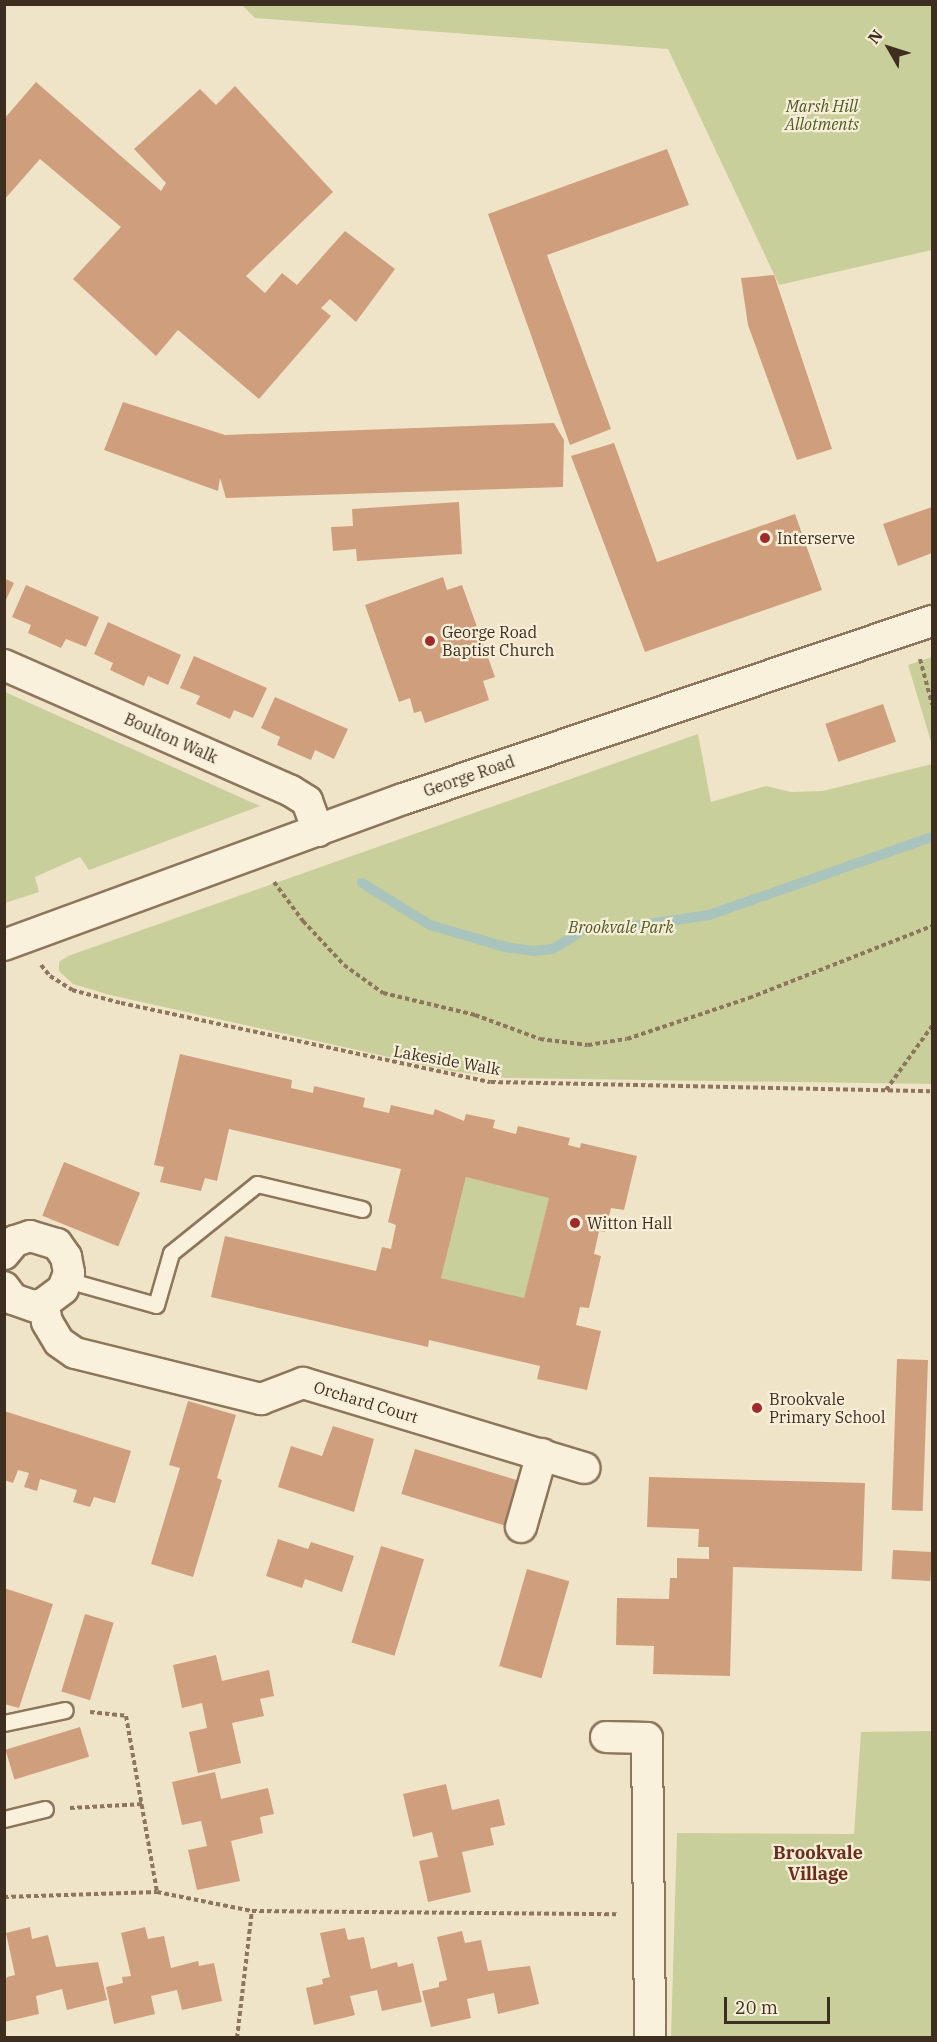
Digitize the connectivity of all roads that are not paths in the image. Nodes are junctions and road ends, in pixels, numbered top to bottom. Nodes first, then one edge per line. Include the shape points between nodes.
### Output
1 (922, 625) edge
2 (4, 665) edge
3 (318, 831) junction
4 (10, 944) edge
5 (363, 1209) dead end
6 (4, 1254) edge
7 (67, 1280) junction
8 (4, 1287) edge
9 (43, 1305) junction
10 (542, 1454) junction
11 (584, 1468) dead end
12 (521, 1527) dead end
13 (65, 1710) road end
14 (4, 1723) edge
15 (606, 1737) dead end
16 (45, 1809) road end
17 (4, 1819) edge
18 (650, 2037) edge

1 - 3 street, George Road via 566,742
2 - 3 street, Boulton Walk via 291,790 307,801
3 - 4 street, George Road
5 - 7 lane via 257,1185 171,1253 156,1305
6 - 7 street via 15,1241 30,1236 57,1244 66,1257
7 - 9 street via 63,1289
8 - 9 street via 14,1299 33,1306
9 - 10 street, Orchard Court via 47,1322 59,1342 75,1353 261,1400 303,1383
10 - 11 street, Orchard Court
10 - 12 street
13 - 14 lane
15 - 18 street via 647,1738
16 - 17 lane

